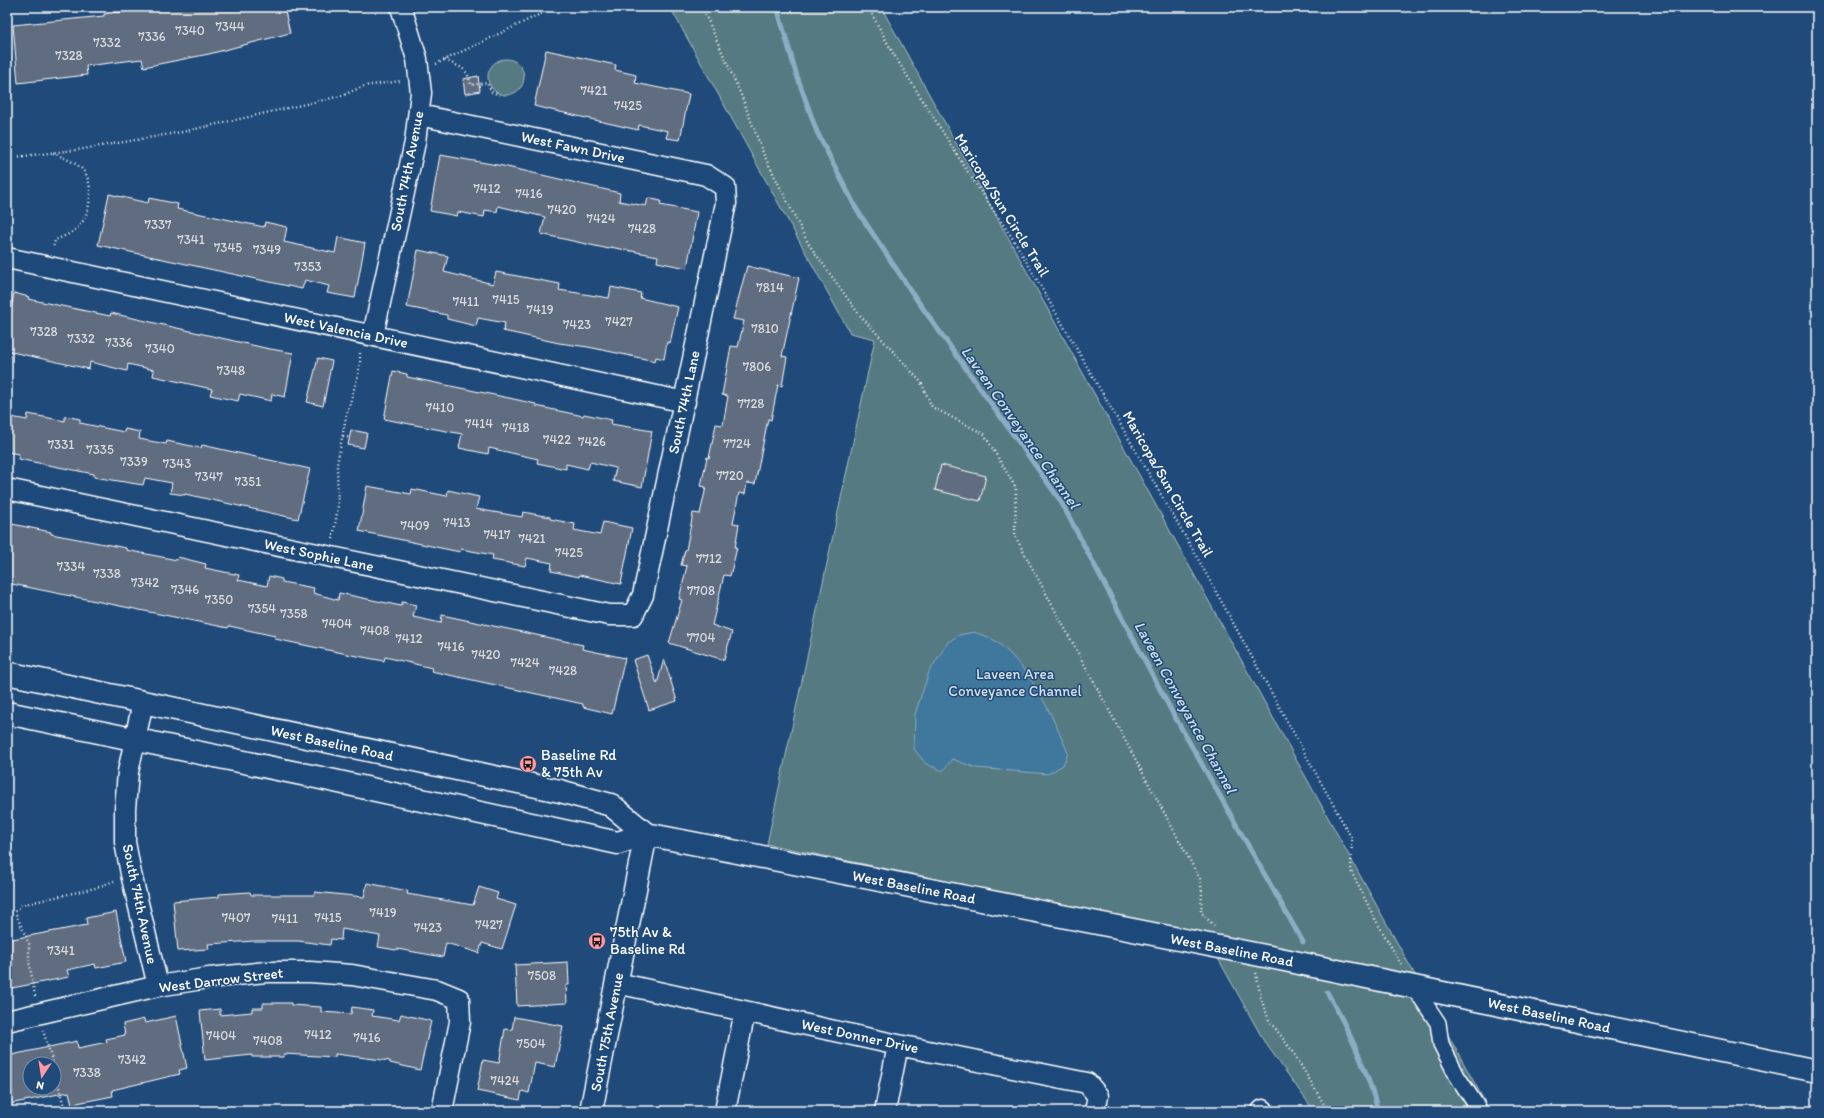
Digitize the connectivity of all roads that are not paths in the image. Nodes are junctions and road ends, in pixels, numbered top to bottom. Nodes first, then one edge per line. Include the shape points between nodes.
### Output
1 (401, 7) edge
2 (419, 115) junction
3 (725, 187) joint
4 (7, 258) edge
5 (367, 334) junction
6 (685, 402) junction
7 (7, 488) edge
8 (632, 615) joint
9 (7, 673) edge
10 (143, 702) junction
11 (7, 713) edge
12 (135, 740) junction
13 (646, 834) junction
14 (617, 983) junction
15 (158, 986) junction
16 (1414, 987) junction
17 (745, 1011) junction
18 (7, 1021) edge
19 (898, 1045) junction
20 (1817, 1071) edge
21 (1096, 1103) edge
22 (442, 1111) edge
23 (591, 1111) edge
24 (725, 1111) edge
25 (885, 1111) edge
26 (1480, 1111) edge

1 - 2 street, South 74th Avenue via 418,66 421,92
2 - 3 street, West Fawn Drive via 706,175
2 - 5 street, South 74th Avenue via 415,142
3 - 6 street, South 74th Lane via 726,203
4 - 5 street, West Valencia Drive
5 - 6 street, West Valencia Drive
6 - 8 street, South 74th Lane via 643,595
7 - 8 street, West Sophie Lane via 609,615
9 - 10 main road, West Baseline Road
10 - 12 street, South 74th Avenue
10 - 13 main road, West Baseline Road via 560,791 611,805
11 - 12 main road, West Baseline Road
12 - 13 main road, West Baseline Road via 618,843
12 - 15 street, South 74th Avenue via 128,772 125,842
13 - 14 main road, South 75th Avenue
13 - 16 main road, West Baseline Road
14 - 17 street, West Donner Drive
14 - 23 main road, South 75th Avenue
15 - 18 street, West Darrow Street
15 - 22 street, West Darrow Street via 266,972 310,972 352,975 430,988 459,999 460,1022
16 - 20 main road, West Baseline Road
16 - 26 street via 1438,1024 1441,1044 1456,1076
17 - 19 street, West Donner Drive
17 - 24 street
19 - 21 street, West Donner Drive via 1087,1083
19 - 25 street

